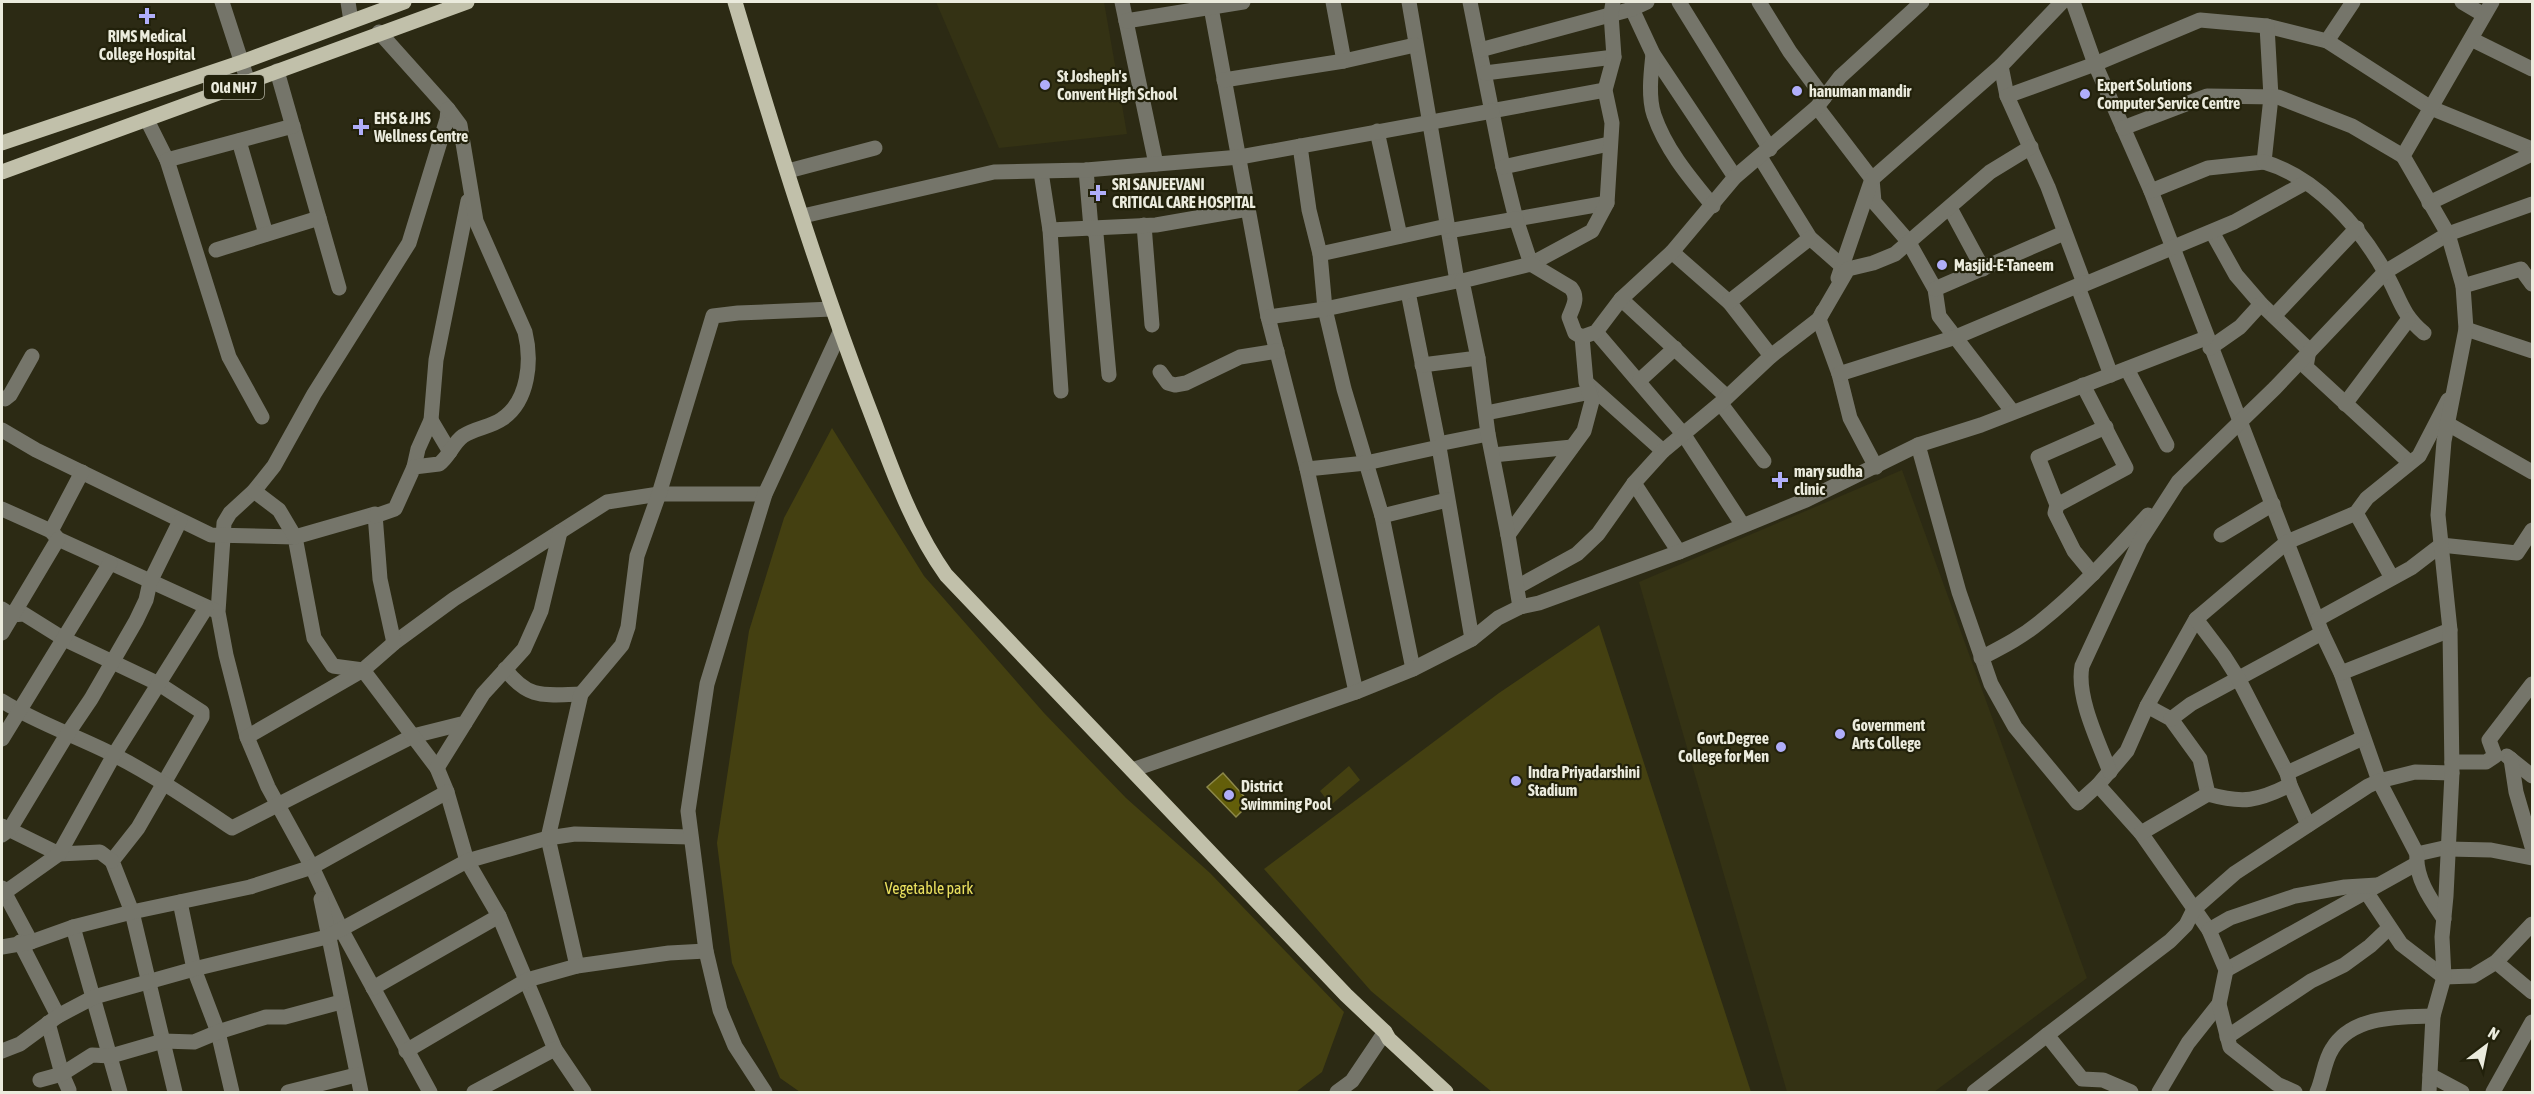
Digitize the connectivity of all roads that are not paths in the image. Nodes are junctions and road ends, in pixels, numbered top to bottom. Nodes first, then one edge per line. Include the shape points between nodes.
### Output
1 (222, 2) edge
2 (348, 2) edge
3 (404, 2) edge
4 (467, 2) edge
5 (735, 2) edge
6 (1122, 2) edge
7 (1243, 2) edge
8 (1332, 2) edge
9 (1413, 2) edge
10 (1470, 2) edge
11 (1647, 2) edge
12 (1679, 2) edge
13 (1759, 2) edge
14 (1923, 2) edge
15 (2062, 2) edge
16 (2073, 2) edge
17 (2353, 2) edge
18 (2462, 2) edge
19 (1211, 4) edge
20 (1612, 8) edge
21 (2488, 8) edge
22 (1632, 9) junction
23 (351, 21) junction
24 (1126, 21) junction
25 (2266, 26) junction
26 (379, 32) junction
27 (2471, 39) junction
28 (2327, 41) junction
29 (1415, 45) junction
30 (1480, 50) junction
31 (1653, 54) junction
32 (1614, 57) junction
33 (1344, 61) junction
34 (242, 62) junction
35 (2095, 64) junction
36 (2001, 66) junction
37 (2532, 69) edge
38 (277, 71) junction
39 (1485, 73) junction
40 (1224, 80) junction
41 (248, 82) junction
42 (1605, 90) junction
43 (2007, 96) junction
44 (2271, 97) junction
45 (1821, 102) junction
46 (2431, 108) junction
47 (448, 109) junction
48 (1491, 111) junction
49 (147, 120) junction
50 (1430, 123) junction
51 (293, 126) junction
52 (2123, 128) junction
53 (1377, 131) junction
54 (239, 141) junction
55 (2, 143) edge
56 (1609, 144) junction
57 (1300, 146) junction
58 (2031, 147) junction
59 (875, 148) dead end
60 (2532, 149) edge
61 (1765, 153) junction
62 (2532, 154) edge
63 (2403, 156) junction
64 (1240, 157) junction
65 (167, 160) junction
66 (2264, 162) junction
67 (1156, 164) junction
68 (1503, 167) junction
69 (1086, 170) junction
70 (788, 171) junction
71 (2, 172) edge
72 (1041, 172) junction
73 (1736, 177) junction
74 (1872, 179) junction
75 (2305, 183) junction
76 (2151, 191) junction
77 (470, 193) junction
78 (1607, 203) junction
79 (2429, 203) junction
80 (2532, 204) edge
81 (1713, 206) junction
82 (1950, 208) junction
83 (1248, 209) junction
84 (803, 216) junction
85 (319, 218) junction
86 (1516, 219) junction
87 (1144, 225) junction
88 (1091, 228) junction
89 (2357, 228) junction
90 (1448, 229) junction
91 (1050, 230) junction
92 (2212, 232) junction
93 (2064, 233) junction
94 (266, 234) junction
95 (2448, 234) junction
96 (1400, 236) junction
97 (1810, 237) junction
98 (1908, 242) junction
99 (2171, 249) junction
100 (216, 250) dead end
101 (1672, 252) junction
102 (1320, 254) junction
103 (1531, 264) junction
104 (1843, 267) junction
105 (1983, 269) junction
106 (2385, 272) junction
107 (1459, 281) junction
108 (2532, 284) edge
109 (2081, 285) junction
110 (2463, 286) junction
111 (339, 288) dead end
112 (1935, 289) junction
113 (1408, 292) junction
114 (1621, 299) junction
115 (1728, 302) junction
116 (2261, 304) junction
117 (832, 309) junction
118 (1325, 309) junction
119 (2274, 316) junction
120 (1268, 317) junction
121 (1819, 319) junction
122 (2408, 320) junction
123 (1152, 325) dead end
124 (2466, 329) junction
125 (840, 332) junction
126 (2424, 333) dead end
127 (1589, 334) junction
128 (1956, 337) junction
129 (2208, 343) junction
130 (1675, 348) junction
131 (2309, 350) junction
132 (1277, 351) junction
133 (2532, 351) edge
134 (32, 356) dead end
135 (1771, 356) junction
136 (1478, 358) junction
137 (1422, 365) junction
138 (2127, 369) junction
139 (1160, 372) dead end
140 (1839, 374) junction
141 (1109, 375) dead end
142 (2111, 375) junction
143 (1640, 380) junction
144 (2457, 381) junction
145 (2083, 385) junction
146 (1588, 387) junction
147 (1061, 391) dead end
148 (2, 398) edge
149 (1725, 399) junction
150 (2345, 404) junction
151 (2012, 411) junction
152 (1486, 413) junction
153 (262, 417) dead end
154 (431, 420) junction
155 (2240, 420) junction
156 (2448, 424) junction
157 (2106, 427) junction
158 (2, 430) edge
159 (439, 434) junction
160 (1488, 434) junction
161 (1684, 435) junction
162 (462, 437) junction
163 (1918, 445) junction
164 (2167, 445) dead end
165 (1439, 447) junction
166 (1572, 447) junction
167 (1663, 451) junction
168 (450, 452) junction
169 (1493, 455) junction
170 (1764, 461) dead end
171 (2409, 462) junction
172 (1366, 463) junction
173 (1876, 466) junction
174 (414, 467) junction
175 (1307, 469) junction
176 (82, 472) junction
177 (2532, 472) edge
178 (2178, 482) junction
179 (1634, 483) junction
180 (254, 490) junction
181 (659, 494) junction
182 (765, 494) junction
183 (1447, 500) junction
184 (2274, 504) junction
185 (2057, 505) junction
186 (2356, 513) junction
187 (4, 516) edge
188 (375, 516) junction
189 (1382, 516) junction
190 (180, 521) junction
191 (1742, 524) junction
192 (2532, 530) edge
193 (560, 532) junction
194 (54, 535) junction
195 (1508, 535) junction
196 (2221, 535) dead end
197 (222, 537) junction
198 (295, 537) junction
199 (2287, 542) junction
200 (2441, 545) junction
201 (1679, 552) junction
202 (110, 562) junction
203 (2093, 574) junction
204 (2392, 578) junction
205 (150, 582) junction
206 (1517, 586) junction
207 (1520, 608) junction
208 (212, 610) junction
209 (6, 612) edge
210 (2196, 619) junction
211 (2320, 626) junction
212 (2450, 630) junction
213 (2, 633) edge
214 (64, 639) junction
215 (1472, 639) junction
216 (394, 643) junction
217 (1981, 658) junction
218 (113, 660) junction
219 (506, 669) junction
220 (1413, 669) junction
221 (363, 670) junction
222 (2341, 673) junction
223 (2238, 678) junction
224 (159, 684) junction
225 (2532, 684) edge
226 (1356, 692) junction
227 (581, 694) junction
228 (2, 701) edge
229 (2147, 706) junction
230 (19, 712) junction
231 (2171, 719) junction
232 (465, 723) junction
233 (68, 733) junction
234 (413, 736) junction
235 (247, 737) junction
236 (2364, 738) junction
237 (2, 739) edge
238 (2490, 740) junction
239 (114, 755) junction
240 (2511, 759) junction
241 (2452, 767) junction
242 (437, 768) junction
243 (1131, 770) junction
244 (2110, 772) junction
245 (2532, 776) edge
246 (2289, 779) junction
247 (2379, 781) junction
248 (162, 782) junction
249 (2098, 785) junction
250 (447, 792) junction
251 (2208, 794) junction
252 (278, 805) junction
253 (2308, 825) junction
254 (4, 830) edge
255 (2141, 833) junction
256 (690, 837) junction
257 (548, 838) junction
258 (2532, 847) edge
259 (2448, 848) junction
260 (59, 854) junction
261 (2532, 858) edge
262 (2417, 859) junction
263 (112, 861) junction
264 (467, 861) junction
265 (315, 874) junction
266 (2372, 889) junction
267 (3, 890) edge
268 (180, 902) junction
269 (2194, 909) junction
270 (132, 912) junction
271 (499, 916) junction
272 (2444, 919) junction
273 (2532, 924) edge
274 (73, 927) junction
275 (2389, 928) junction
276 (341, 929) junction
277 (2208, 930) junction
278 (327, 937) junction
279 (26, 942) junction
280 (2, 947) edge
281 (706, 951) junction
282 (2496, 962) junction
283 (577, 966) junction
284 (194, 969) junction
285 (2226, 969) junction
286 (2444, 977) junction
287 (527, 980) junction
288 (149, 981) junction
289 (373, 988) junction
290 (2532, 992) edge
291 (94, 997) junction
292 (341, 1002) junction
293 (2219, 1004) junction
294 (2433, 1016) junction
295 (53, 1019) junction
296 (2532, 1023) edge
297 (218, 1032) junction
298 (1385, 1032) junction
299 (2047, 1035) junction
300 (2227, 1037) junction
301 (164, 1041) junction
302 (555, 1049) junction
303 (2, 1051) edge
304 (406, 1051) junction
305 (111, 1056) junction
306 (62, 1074) junction
307 (356, 1075) junction
308 (2430, 1075) junction
309 (40, 1080) dead end
310 (69, 1090) dead end
311 (1982, 1090) edge
312 (120, 1092) edge
313 (175, 1092) edge
314 (232, 1092) edge
315 (288, 1092) edge
316 (361, 1092) edge
317 (430, 1092) edge
318 (474, 1092) edge
319 (584, 1092) edge
320 (763, 1092) edge
321 (1337, 1092) edge
322 (1446, 1092) edge
323 (2131, 1092) edge
324 (2159, 1092) edge
325 (2295, 1092) edge
326 (2317, 1092) edge
327 (2429, 1092) edge
328 (2462, 1092) edge
329 (2493, 1092) edge

1 - 34 street
2 - 23 street
3 - 23 main road, Old NH7
4 - 26 main road, Old NH7
5 - 70 main road
6 - 24 street
7 - 19 street
8 - 33 street
9 - 29 street
10 - 30 street
11 - 22 street
12 - 61 street
13 - 45 street
14 - 45 street via 1840,77
15 - 36 street
16 - 35 street
17 - 28 street
18 - 21 street
19 - 24 street
19 - 40 street
20 - 22 street
20 - 30 street
20 - 32 street
21 - 27 street
22 - 31 street
23 - 34 main road, Old NH7
24 - 67 street
25 - 28 street
25 - 35 street via 2200,20
25 - 44 street
26 - 38 main road, Old NH7
26 - 47 street
27 - 37 street
27 - 46 street
28 - 46 street
29 - 33 street
29 - 50 street
30 - 39 street
31 - 73 street
31 - 81 street via 1653,114 1677,162
32 - 39 street
32 - 42 street
33 - 40 street
34 - 41 street
34 - 55 main road, Old NH7
35 - 43 street
35 - 52 street
36 - 43 street
36 - 74 street
38 - 41 main road, Old NH7
38 - 51 street
39 - 48 street
40 - 64 street
41 - 49 main road, Old NH7
42 - 48 street
42 - 56 street via 1612,123
43 - 58 street
44 - 52 street via 2207,96
44 - 63 street via 2352,126
44 - 66 street
45 - 61 street
45 - 74 street
46 - 60 street
46 - 63 street
47 - 77 street via 460,125
47 - 180 street via 409,243 314,394 274,466
48 - 50 street
48 - 68 street
49 - 65 street
49 - 71 main road, Old NH7
50 - 53 street
50 - 90 street
51 - 54 street
51 - 85 street
52 - 76 street
53 - 57 street
53 - 96 street
54 - 65 street
54 - 94 street
56 - 68 street
56 - 78 street
57 - 64 street
57 - 102 street
58 - 82 street via 1990,172
58 - 93 street
59 - 70 street
61 - 73 street
61 - 97 street
62 - 79 street
63 - 79 street
64 - 67 street
64 - 83 street
65 - 153 street via 229,357
66 - 75 street via 2282,167
66 - 76 street via 2208,168
67 - 69 street
68 - 86 street
69 - 72 street
69 - 88 street
70 - 84 main road
72 - 84 street via 994,172
72 - 91 street
73 - 81 street
74 - 98 street via 1874,202
74 - 104 street
75 - 89 street
75 - 92 street
76 - 99 street
77 - 154 street via 432,383
77 - 162 street via 476,221 525,332 528,349 522,393 507,415
78 - 86 street
78 - 103 street via 1592,231
79 - 95 street
80 - 95 street
81 - 101 street
82 - 98 street
82 - 105 street
83 - 87 street
83 - 120 street
84 - 117 main road
85 - 94 street
85 - 111 street
86 - 90 street
86 - 103 street
87 - 88 street
87 - 123 street
88 - 91 street
88 - 141 street via 1096,234
89 - 106 street
89 - 119 street
90 - 96 street
90 - 107 street
91 - 147 street
92 - 99 street
92 - 116 street via 2236,275
93 - 105 street
93 - 109 street
94 - 100 street
95 - 106 street
95 - 110 street
96 - 102 street
97 - 104 street
97 - 115 street
98 - 112 street
98 - 121 street via 1895,254 1848,269
99 - 109 street
99 - 129 street
101 - 114 street
101 - 115 street
102 - 118 street
103 - 107 street
103 - 127 street via 1571,288 1575,300 1569,317 1575,333
104 - 121 street
105 - 112 street
106 - 122 street
106 - 131 street
107 - 113 street
107 - 136 street
108 - 110 street via 2521,269
109 - 128 street
109 - 142 street
110 - 124 street
112 - 128 street via 1939,316
113 - 118 street
113 - 137 street
114 - 127 street
114 - 130 street
115 - 135 street
116 - 119 street
116 - 129 street via 2240,327
117 - 125 main road
117 - 181 street via 713,316
118 - 120 street
118 - 172 street
119 - 131 street
120 - 132 street
121 - 135 street
121 - 140 street
122 - 126 street
122 - 150 street
124 - 133 street
124 - 144 street
125 - 182 street
125 - 243 main road via 926,548 946,575
127 - 143 street
127 - 146 street
128 - 140 street
128 - 151 street
129 - 138 street
129 - 155 street
130 - 143 street
130 - 149 street
131 - 150 street via 2307,367
131 - 155 street
132 - 139 street via 1240,357 1176,385
132 - 175 street
134 - 148 street via 10,395
135 - 149 street
136 - 137 street
136 - 152 street
137 - 165 street
138 - 142 street
138 - 164 street
140 - 173 street via 1850,418
142 - 145 street
143 - 161 street
144 - 156 street
144 - 171 street via 2418,456
145 - 151 street
145 - 157 street
146 - 152 street
146 - 166 street via 1592,401 1584,431
146 - 167 street
149 - 161 street
149 - 170 street via 1721,404
150 - 171 street
151 - 163 street
152 - 160 street
154 - 159 street
154 - 174 street
155 - 178 street
155 - 184 street
156 - 177 street
156 - 200 street via 2438,515
157 - 185 street via 2126,468
157 - 185 street via 2038,457
158 - 176 street
159 - 162 street
159 - 168 street
160 - 165 street via 1443,442
160 - 169 street
161 - 167 street
161 - 191 street
162 - 168 street
163 - 173 street
163 - 217 street
165 - 172 street
165 - 183 street
166 - 169 street
166 - 195 street
167 - 179 street
168 - 174 street via 436,466
169 - 195 street
171 - 186 street via 2367,498
172 - 175 street
172 - 189 street
173 - 191 street via 1806,500
174 - 188 street via 395,509
175 - 226 street
176 - 190 street
176 - 194 street
178 - 203 street
178 - 244 street via 2140,541 2082,666 2084,700
179 - 201 street
179 - 206 street via 1598,534 1576,554
180 - 197 street via 230,513
180 - 198 street via 279,510
181 - 182 street
181 - 193 street via 607,502
181 - 227 street via 637,556 622,645
182 - 256 street via 707,684 688,811
183 - 189 street
183 - 215 street
184 - 196 street
184 - 199 street
185 - 203 street via 2055,513 2074,551
186 - 199 street
186 - 204 street
187 - 194 street
188 - 198 street
188 - 216 street via 380,579
189 - 220 street
190 - 197 street
190 - 205 street
191 - 201 street
192 - 200 street via 2517,553
193 - 216 street
193 - 219 street via 541,611 524,649
194 - 202 street
194 - 209 street
195 - 206 street
197 - 198 street
197 - 208 street
198 - 221 street via 314,638 333,666
199 - 210 street
199 - 211 street
200 - 204 street
200 - 212 street
201 - 207 street
202 - 205 street
202 - 214 street
203 - 217 street via 2040,623
204 - 211 street
205 - 208 street
205 - 218 street via 146,600
206 - 207 street
207 - 215 street via 1498,618
208 - 224 street
208 - 235 street
209 - 213 street
209 - 214 street via 24,614
210 - 223 street
210 - 229 street
211 - 222 street
211 - 223 street
212 - 222 street
212 - 241 street
214 - 218 street
214 - 230 street
215 - 220 street
216 - 221 street
217 - 249 street via 2015,727 2078,803
218 - 224 street
218 - 233 street
219 - 227 street via 529,692
219 - 232 street via 483,694
220 - 226 street
221 - 234 street
221 - 235 street
222 - 236 street
223 - 231 street
223 - 246 street
224 - 239 street
224 - 248 street via 202,712
225 - 238 street
226 - 243 street
227 - 257 street
228 - 230 street
229 - 231 street
229 - 244 street via 2127,751
230 - 233 street
230 - 237 street
231 - 251 street via 2200,759
232 - 234 street
232 - 242 street
233 - 239 street
233 - 254 street
234 - 242 street
234 - 252 street
235 - 252 street
236 - 246 street
236 - 247 street
238 - 240 street
238 - 241 street via 2495,756 2486,762
239 - 248 street
239 - 260 street
240 - 245 street
240 - 258 street
241 - 247 street
241 - 259 street
242 - 250 street
243 - 298 main road
244 - 249 street
246 - 251 street via 2275,793 2250,800 2232,801
246 - 253 street
247 - 253 street
247 - 262 street
248 - 252 street via 232,828
248 - 263 street via 138,828
249 - 255 street
250 - 264 street
250 - 265 street
251 - 255 street
252 - 265 street
253 - 269 street via 2235,873
254 - 260 street
255 - 269 street
256 - 257 street via 575,834
256 - 281 street
257 - 264 street
257 - 283 street
259 - 261 street via 2491,850
259 - 262 street
259 - 272 street
260 - 263 street via 100,852
260 - 267 street
262 - 266 street
262 - 272 street via 2426,892
263 - 270 street
264 - 271 street
264 - 276 street
265 - 268 street
265 - 276 street
265 - 278 street
266 - 275 street
266 - 277 street via 2345,887 2295,896
266 - 285 street
267 - 279 street
268 - 270 street
268 - 284 street
269 - 277 street
269 - 299 street via 2186,925 2170,941
270 - 274 street
270 - 288 street
271 - 287 street
271 - 289 street
272 - 286 street
273 - 282 street
274 - 279 street
274 - 291 street
275 - 286 street via 2401,944
275 - 300 street via 2344,965 2311,981
276 - 278 street
276 - 289 street
277 - 285 street
278 - 284 street
278 - 292 street
279 - 280 street
279 - 295 street
281 - 283 street
281 - 320 street via 720,1010 735,1046
282 - 286 street via 2473,976
282 - 290 street
283 - 287 street
284 - 288 street
284 - 297 street
285 - 293 street
286 - 294 street
287 - 302 street
287 - 304 street
288 - 291 street
288 - 301 street
289 - 304 street
291 - 295 street
291 - 305 street
292 - 297 street via 285,1017 266,1017
292 - 307 street
293 - 300 street
293 - 324 street via 2188,1043
294 - 308 street
294 - 326 street via 2390,1017 2366,1023 2340,1037 2330,1051
295 - 303 street via 20,1044
295 - 306 street
296 - 329 street
297 - 301 street via 194,1042
297 - 314 street
298 - 321 street via 1352,1081
298 - 322 main road
299 - 311 street
299 - 323 street via 2082,1079 2103,1080
300 - 325 street via 2237,1054 2277,1084
301 - 305 street
301 - 313 street
302 - 318 street
302 - 319 street
304 - 317 street
305 - 306 street via 92,1055
305 - 312 street
306 - 309 street
306 - 310 street
307 - 315 street
307 - 316 street
308 - 327 street
308 - 328 street

